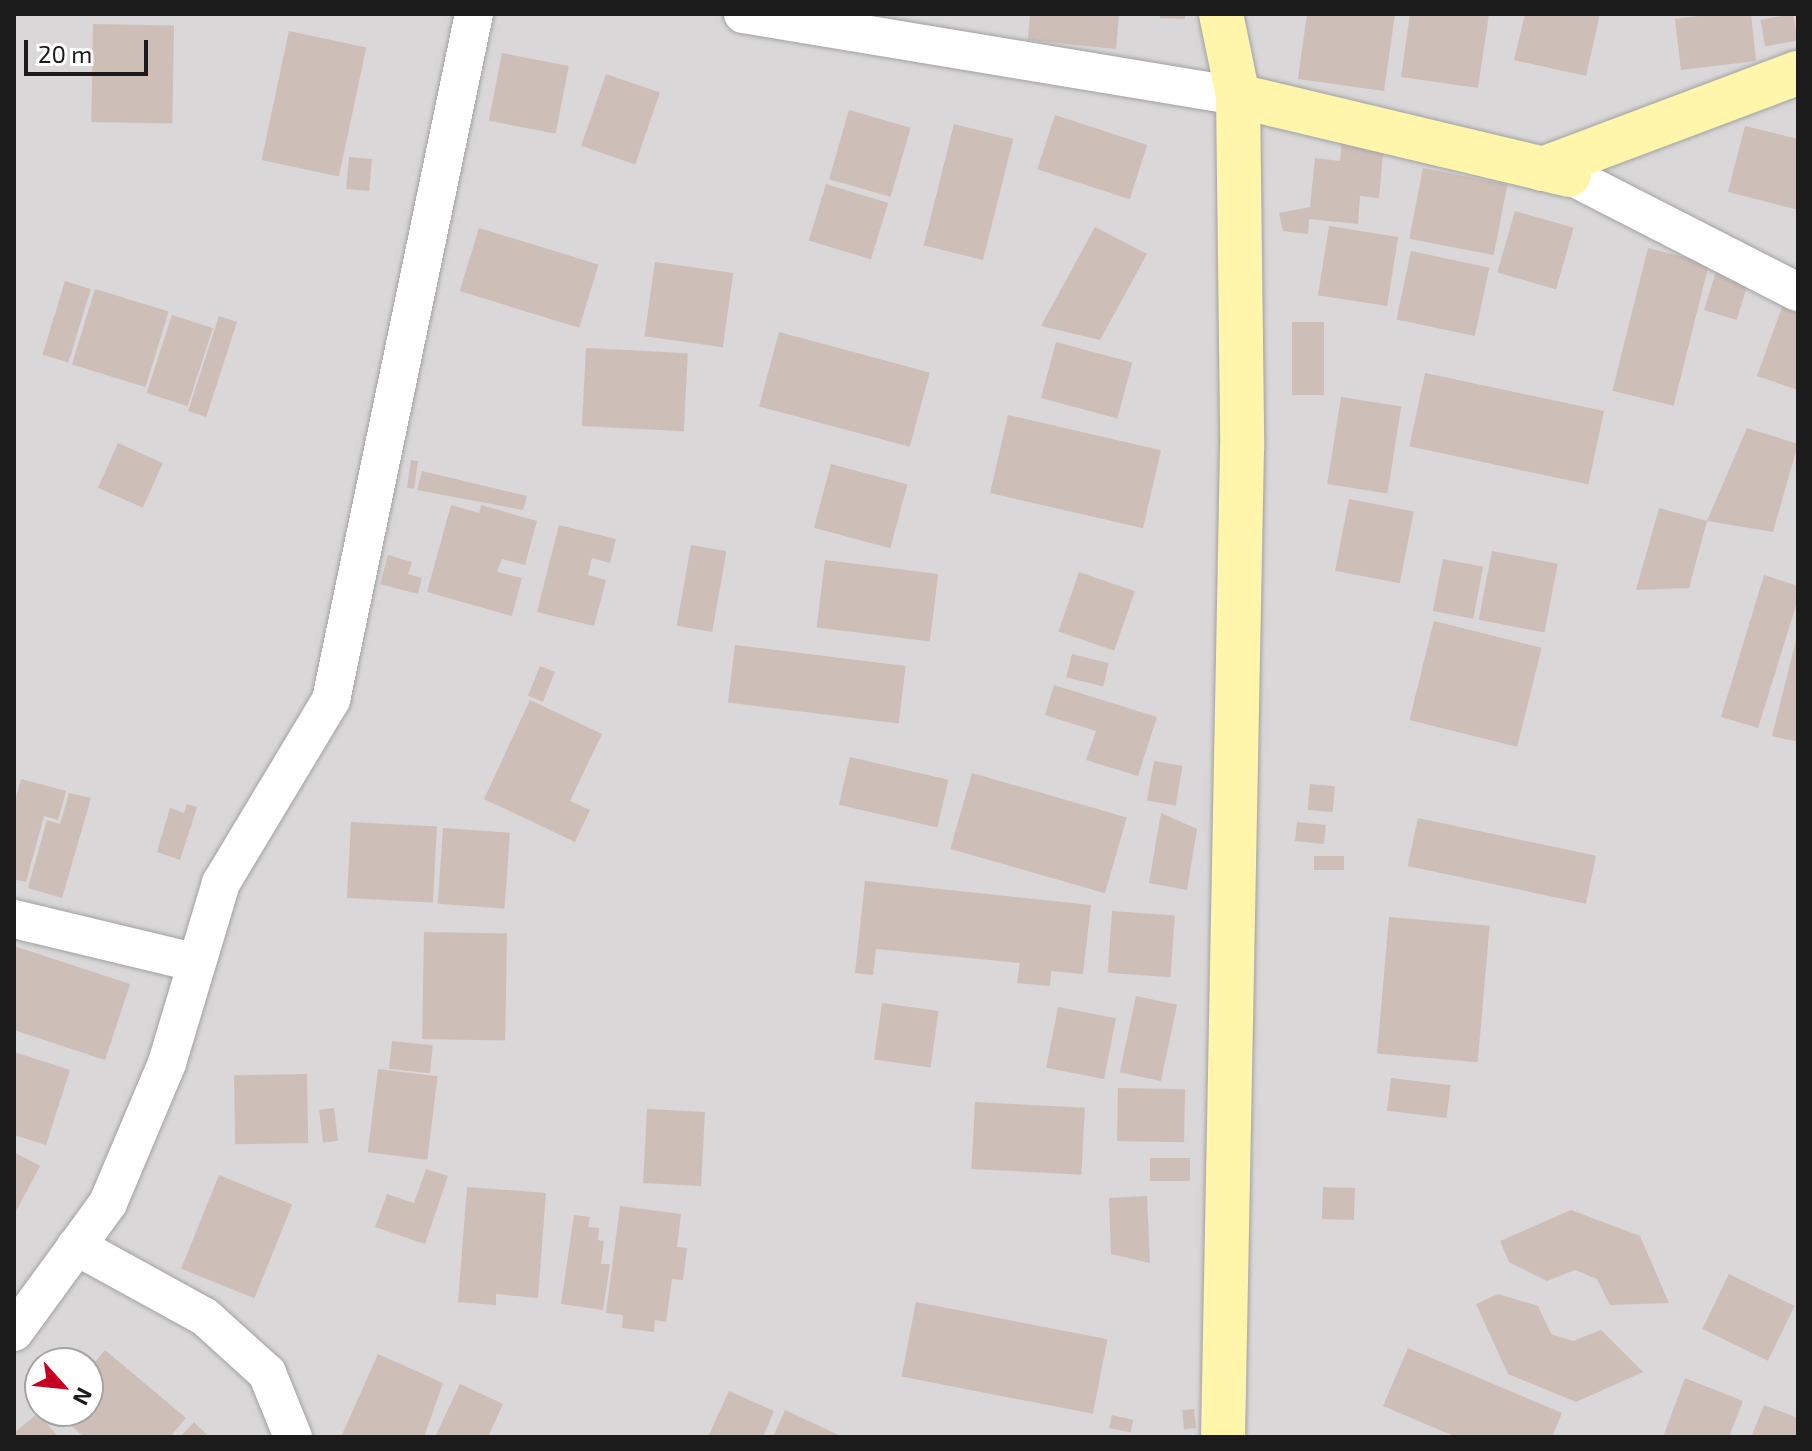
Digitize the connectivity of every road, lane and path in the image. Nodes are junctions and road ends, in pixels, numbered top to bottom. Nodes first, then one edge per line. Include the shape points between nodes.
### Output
1 (474, 14) edge
2 (743, 14) edge
3 (1221, 14) edge
4 (1798, 73) edge
5 (1238, 96) junction
6 (1556, 172) junction
7 (1798, 292) edge
8 (14, 919) edge
9 (197, 963) junction
10 (76, 1246) junction
11 (14, 1332) edge
12 (293, 1437) edge
13 (1223, 1437) edge

1 - 9 street via 331,700 221,883
2 - 5 street
3 - 5 main road
4 - 6 main road
5 - 6 main road
5 - 13 main road via 1242,448
6 - 7 street
8 - 9 street
9 - 10 street via 167,1063 108,1203
10 - 11 street
10 - 12 street via 205,1317 267,1373

